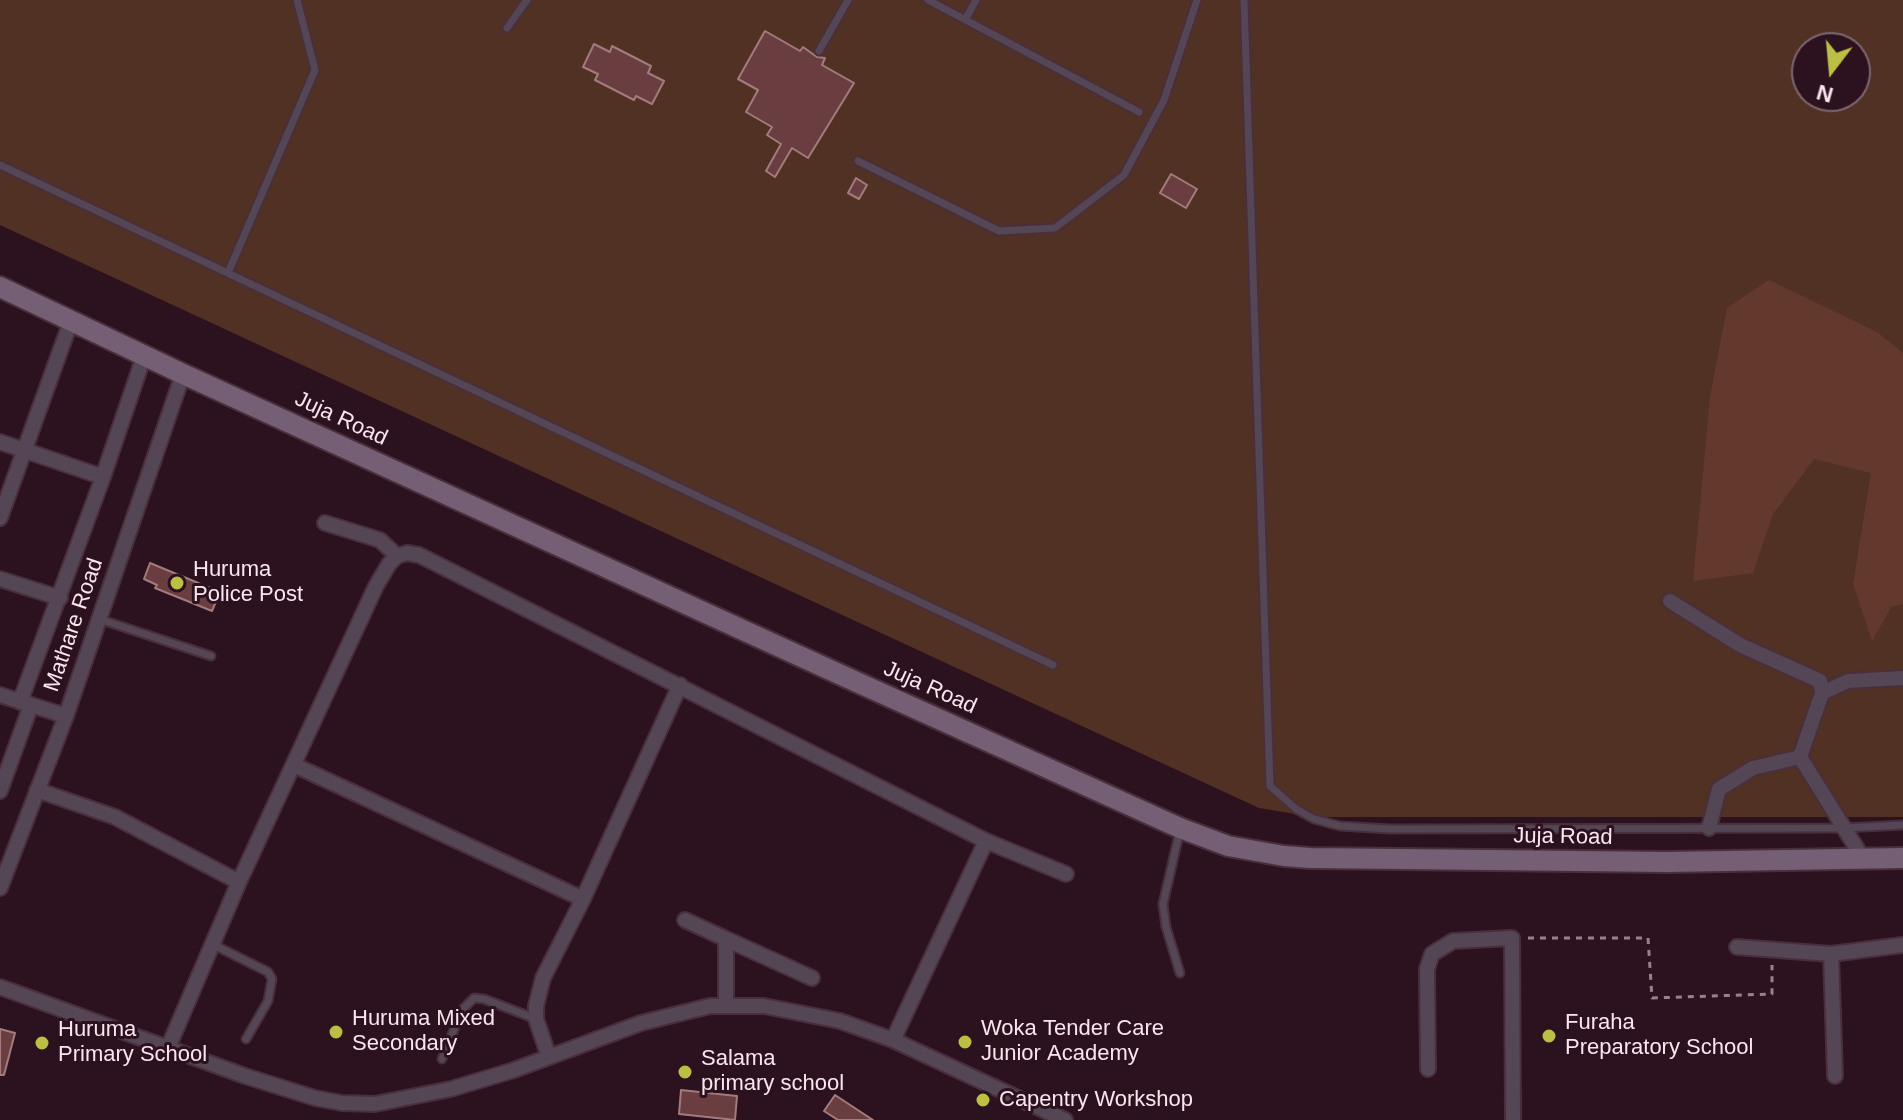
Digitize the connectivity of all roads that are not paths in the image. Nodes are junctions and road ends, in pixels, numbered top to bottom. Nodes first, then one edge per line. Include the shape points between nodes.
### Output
1 (297, 0) edge
2 (527, 0) edge
3 (848, 0) edge
4 (928, 0) edge
5 (976, 0) edge
6 (1197, 0) edge
7 (1244, 0) edge
8 (965, 20) junction
9 (507, 28) dead end
10 (819, 51) dead end
11 (1139, 112) dead end
12 (858, 161) dead end
13 (0, 165) edge
14 (228, 273) junction
15 (2, 293) edge
16 (71, 321) junction
17 (144, 356) junction
18 (183, 374) junction
19 (0, 442) edge
20 (24, 450) junction
21 (103, 477) junction
22 (0, 518) edge
23 (325, 523) dead end
24 (397, 556) junction
25 (0, 579) edge
26 (60, 598) junction
27 (1670, 601) dead end
28 (99, 619) junction
29 (211, 656) dead end
30 (1053, 665) dead end
31 (1903, 678) edge
32 (680, 685) junction
33 (1822, 693) junction
34 (0, 695) edge
35 (26, 703) junction
36 (66, 716) junction
37 (1800, 757) junction
38 (294, 765) junction
39 (37, 790) junction
40 (0, 791) edge
41 (1903, 825) edge
42 (1180, 828) junction
43 (1709, 828) junction
44 (1844, 828) junction
45 (986, 841) junction
46 (1903, 858) edge
47 (1864, 860) junction
48 (1066, 874) dead end
49 (239, 882) junction
50 (0, 888) edge
51 (583, 899) junction
52 (685, 920) dead end
53 (726, 939) junction
54 (212, 944) junction
55 (1903, 945) edge
56 (1737, 947) dead end
57 (1831, 954) junction
58 (1180, 973) dead end
59 (812, 978) dead end
60 (0, 987) edge
61 (726, 1006) junction
62 (536, 1019) junction
63 (246, 1039) dead end
64 (893, 1040) junction
65 (168, 1048) junction
66 (549, 1057) junction
67 (442, 1059) dead end
68 (1428, 1069) dead end
69 (1835, 1076) dead end
70 (1065, 1120) edge
71 (1513, 1120) edge

1 - 14 lane via 315,70
2 - 9 lane
3 - 10 lane
4 - 8 lane
5 - 8 lane
6 - 12 lane via 1164,100 1124,175 1055,228 999,231
7 - 43 lane via 1270,786 1296,809 1340,826
8 - 11 lane
13 - 14 lane
14 - 30 lane
15 - 16 main road, Juja Road
16 - 17 main road, Juja Road
16 - 20 street
17 - 18 main road, Juja Road
17 - 21 street
18 - 28 street, Mathare Road
18 - 42 main road, Juja Road
19 - 20 street
20 - 21 street
20 - 22 street
21 - 26 street
23 - 24 street via 380,540
24 - 32 street via 419,555
24 - 38 street via 376,586
25 - 26 street
26 - 35 street
27 - 33 street via 1740,645 1820,681
28 - 29 lane
28 - 36 street, Mathare Road
31 - 33 street via 1848,681
32 - 45 street
32 - 51 street
33 - 37 street
34 - 35 street
35 - 36 street
35 - 40 street
36 - 39 street, Mathare Road
37 - 43 street via 1753,768 1719,789
37 - 44 street
38 - 49 street
38 - 51 street
39 - 49 street via 115,817
39 - 50 street, Mathare Road
41 - 44 lane
42 - 47 main road, Juja Road via 1228,846 1310,858
42 - 58 lane via 1163,904
43 - 44 lane
44 - 47 street
45 - 48 street
45 - 64 street
46 - 47 main road, Juja Road
49 - 54 street
51 - 62 street via 543,978
52 - 53 street
53 - 59 street
53 - 61 street
54 - 63 lane via 268,972 272,979 268,1001
54 - 65 street
55 - 57 street
56 - 57 street
57 - 69 street
60 - 65 street
61 - 64 street via 764,1006 840,1021
61 - 66 street via 641,1023
62 - 66 street
62 - 67 lane via 474,998 462,1010
64 - 70 street
65 - 66 street via 315,1098 364,1104 417,1098
68 - 71 street via 1427,969 1432,954 1453,941 1512,938

